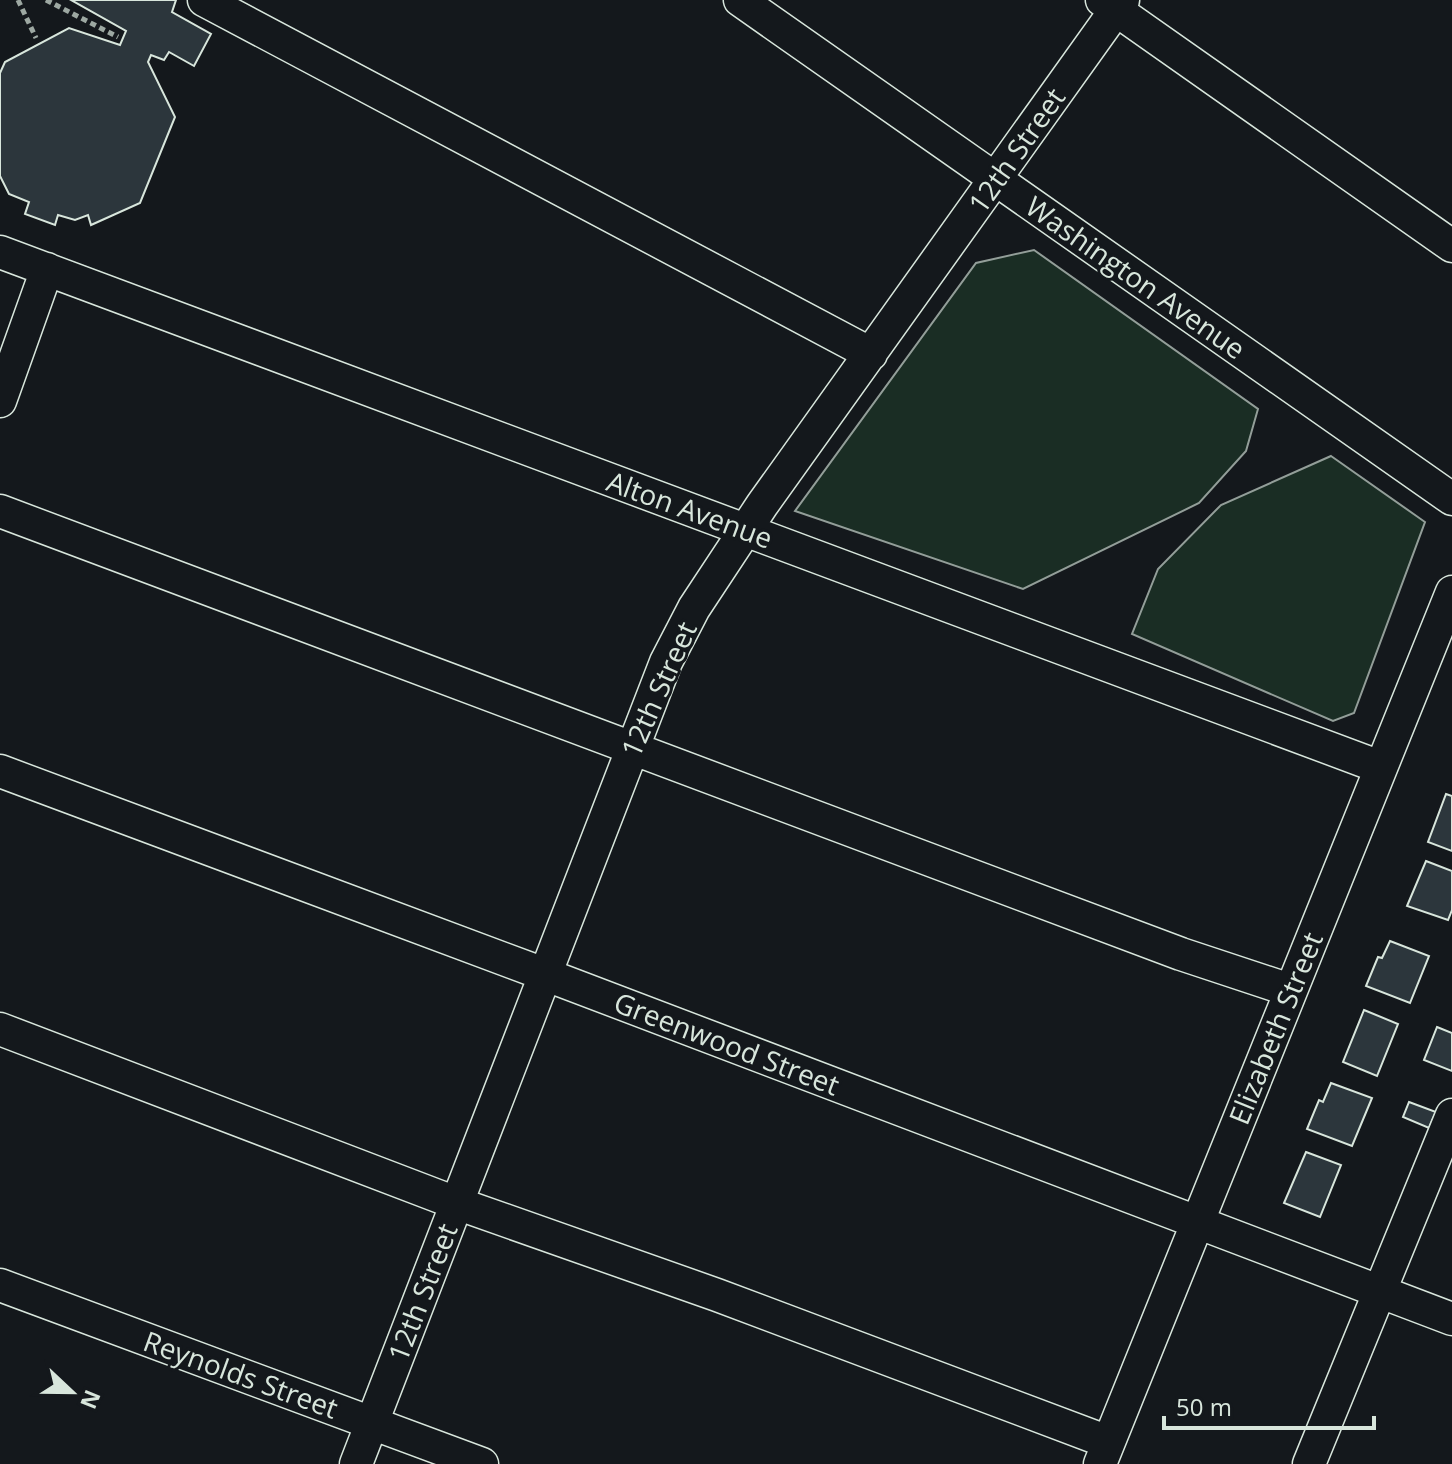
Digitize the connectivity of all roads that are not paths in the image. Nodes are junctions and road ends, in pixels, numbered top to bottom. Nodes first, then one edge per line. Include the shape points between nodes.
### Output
1 (204, 0) edge
2 (740, 0) edge
3 (1113, 3) edge
4 (996, 179) junction
5 (1452, 246) edge
6 (0, 252) edge
7 (47, 269) junction
8 (871, 354) junction
9 (0, 401) edge
10 (1452, 499) edge
11 (0, 511) edge
12 (745, 530) junction
13 (1452, 592) edge
14 (631, 749) junction
15 (1380, 767) junction
16 (0, 771) edge
17 (544, 974) junction
18 (1290, 990) junction
19 (0, 1029) edge
20 (1452, 1115) edge
21 (456, 1203) junction
22 (1198, 1221) junction
23 (0, 1285) edge
24 (1380, 1291) junction
25 (1452, 1319) edge
26 (372, 1423) junction
27 (1104, 1453) edge
28 (356, 1464) edge
29 (482, 1464) edge
30 (1309, 1464) edge

1 - 8 street
2 - 4 street, Washington Avenue
3 - 4 street, 12th Street
3 - 5 street
4 - 8 street, 12th Street
4 - 10 street, Washington Avenue
6 - 7 street, Alton Avenue
7 - 9 street
7 - 12 street, Alton Avenue
8 - 12 street, 12th Street
11 - 14 street
12 - 14 street, 12th Street via 673,648
12 - 15 street, Alton Avenue
13 - 15 street, Elizabeth Street
14 - 17 street, 12th Street
14 - 18 street
15 - 18 street, Elizabeth Street
16 - 17 street, Greenwood Street
17 - 21 street, 12th Street
17 - 22 street, Greenwood Street
18 - 22 street, Elizabeth Street
19 - 21 street
20 - 24 street
21 - 26 street, 12th Street
21 - 27 street via 717,1295
22 - 24 street, Greenwood Street
22 - 27 street, Elizabeth Street
23 - 26 street, Reynolds Street
24 - 25 street, Greenwood Street
24 - 30 street
26 - 28 street, 12th Street
26 - 29 street, Reynolds Street

